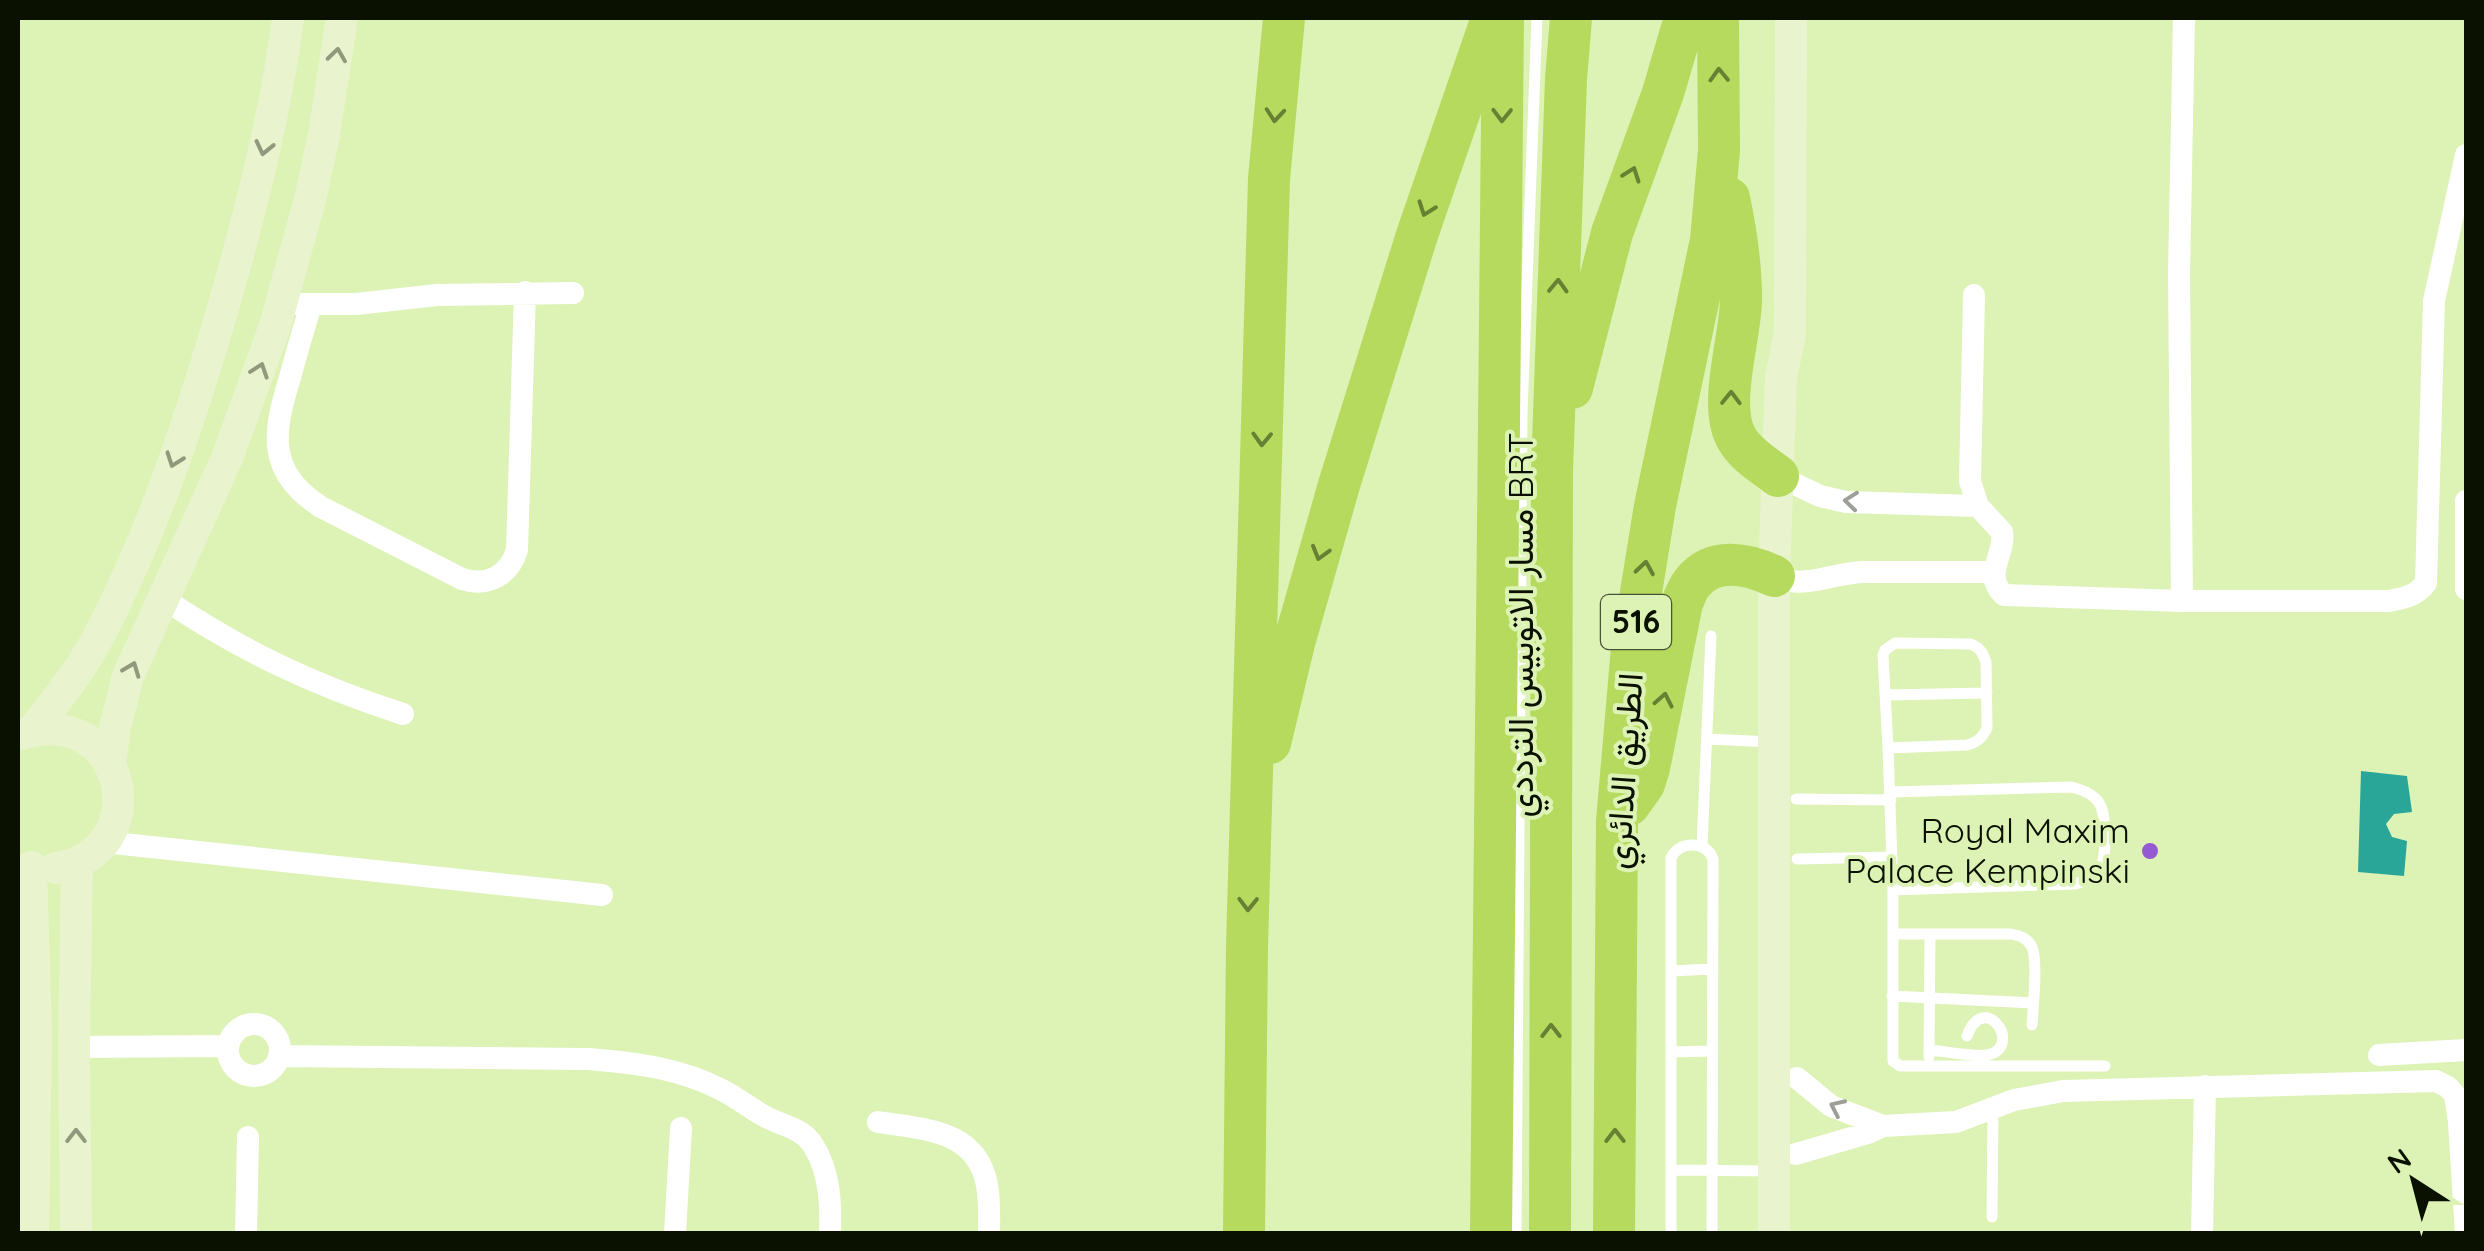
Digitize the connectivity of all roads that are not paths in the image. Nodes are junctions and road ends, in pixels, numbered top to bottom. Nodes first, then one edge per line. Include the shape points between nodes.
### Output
1 (288, 18) edge
2 (342, 18) edge
3 (1284, 18) edge
4 (1492, 18) edge
5 (1503, 18) edge
6 (1537, 18) edge
7 (1571, 18) edge
8 (1684, 18) edge
9 (1718, 18) edge
10 (1791, 18) edge
11 (2184, 18) edge
12 (1719, 150) junction
13 (2466, 155) edge
14 (525, 292) junction
15 (573, 292) dead end
16 (1974, 294) dead end
17 (296, 304) junction
18 (1552, 470) junction
19 (1786, 480) junction
20 (2466, 500) edge
21 (1978, 506) junction
22 (1994, 572) junction
23 (1785, 580) junction
24 (2466, 589) edge
25 (164, 598) junction
26 (2182, 601) junction
27 (1711, 636) dead end
28 (1986, 693) junction
29 (1885, 696) junction
30 (403, 714) dead end
31 (26, 733) edge
32 (1706, 738) junction
33 (1776, 742) junction
34 (1888, 748) junction
35 (110, 763) junction
36 (1891, 796) junction
37 (1796, 799) junction
38 (1618, 822) junction
39 (1250, 826) junction
40 (104, 842) junction
41 (1702, 846) junction
42 (1892, 857) junction
43 (1797, 859) junction
44 (77, 862) junction
45 (22, 864) edge
46 (1893, 890) junction
47 (602, 895) dead end
48 (1893, 934) junction
49 (1930, 934) junction
50 (1713, 969) junction
51 (1672, 971) junction
52 (1892, 996) junction
53 (1930, 998) junction
54 (2033, 1002) junction
55 (27, 1024) edge
56 (2032, 1025) dead end
57 (1966, 1036) dead end
58 (227, 1046) junction
59 (74, 1047) junction
60 (1929, 1050) junction
61 (2466, 1050) edge
62 (1712, 1051) junction
63 (1671, 1052) junction
64 (2379, 1055) dead end
65 (280, 1056) junction
66 (1929, 1066) junction
67 (2105, 1066) dead end
68 (1786, 1077) junction
69 (2206, 1086) junction
70 (1993, 1110) junction
71 (878, 1122) dead end
72 (1883, 1126) junction
73 (681, 1128) dead end
74 (248, 1136) dead end
75 (1785, 1162) junction
76 (1671, 1170) junction
77 (1712, 1170) junction
78 (1992, 1217) dead end
79 (33, 1234) edge
80 (76, 1234) edge
81 (246, 1234) edge
82 (675, 1234) edge
83 (830, 1234) edge
84 (989, 1234) edge
85 (1244, 1234) edge
86 (1491, 1234) edge
87 (1516, 1234) edge
88 (1550, 1234) edge
89 (1614, 1234) edge
90 (1671, 1234) edge
91 (1712, 1234) edge
92 (1774, 1234) edge
93 (1791, 1234) edge
94 (2202, 1234) edge
95 (2466, 1234) edge

1 -> 31 street via 257,182 175,457 94,644
17 -> 2 street
3 -> 39 highway via 1269,179
4 -> 39 highway via 1339,485
5 -> 86 highway
6 - 87 lane, مسار الاتوبيس الترددي BRT via 1522,414
18 -> 7 highway, الطريق الدائري / 516
18 -> 8 highway, 516 via 1612,233
12 -> 9 highway, الطريق الدائري / 516
10 - 19 street via 1790,333 1781,378
11 - 26 street
19 -> 12 highway via 1748,454 1731,424 1740,279
38 -> 12 highway, الطريق الدائري / 516 via 1632,648 1711,240
13 - 26 street via 2434,301 2426,583 2418,593 2390,601
14 - 15 street
14 - 17 street
14 - 17 street via 517,550 504,573 479,582 320,507 291,481 276,430
16 - 21 street via 1970,481
25 -> 17 street
88 -> 18 highway, الطريق الدائري / 516
21 -> 19 street via 1846,502
19 - 23 street
20 - 24 street
21 - 22 street via 2002,532
22 - 23 street via 1860,572
22 - 26 street via 1996,586 2010,596
23 - 33 street
23 - 37 street
38 -> 23 highway via 1650,768 1682,603 1692,582 1722,565
25 - 30 street via 255,655
35 -> 25 street via 128,676
27 - 32 lane
28 - 29 lane
28 - 29 lane via 1986,662 1971,644 1894,643 1883,655
28 - 34 lane via 1987,728 1976,742
29 - 34 lane
31 - 35 street via 48,728 77,734
32 - 33 lane
32 - 41 lane
33 - 68 street
34 - 36 lane
35 - 40 street via 119,804
36 - 37 lane
36 - 42 lane
36 - 46 lane via 2071,786 2104,810 2105,855 2100,870 2075,884
37 - 43 street
89 -> 38 highway, الطريق الدائري / 516
39 -> 85 highway
40 - 44 street
40 - 47 street
41 - 50 lane via 1714,859
41 - 51 lane via 1682,846 1671,858
42 - 43 lane
42 - 46 lane
43 - 68 street
44 - 45 street via 47,869
44 - 59 street
45 - 55 street
46 - 48 lane
48 - 49 lane
48 - 52 lane
49 - 53 lane
49 - 54 lane via 2023,936 2034,956
50 - 51 lane
50 - 62 lane
51 - 63 lane
52 - 53 lane
52 - 66 lane via 1894,1061
53 - 54 lane
53 - 60 lane
54 - 56 lane
55 - 79 street
57 - 60 lane via 1980,1018 2001,1027 2003,1039 1987,1055
58 - 59 street
58 - 65 street via 232,1066 249,1076 268,1072
58 - 65 street via 242,1026 262,1024 276,1036
80 -> 59 street
60 - 66 lane
61 - 64 street
62 - 63 lane
62 - 77 lane
63 - 76 lane
65 - 83 street via 589,1059 679,1072 811,1141 828,1184
66 - 67 lane
72 -> 68 street via 1831,1106
68 - 75 street
69 - 70 street via 2063,1091
69 - 94 street
69 - 95 street via 2422,1080 2448,1087 2460,1122
70 - 72 street via 1956,1122
70 - 78 lane
71 - 84 street via 962,1142 988,1188
72 - 75 street
73 - 82 street
74 - 81 street
75 - 77 lane
75 - 92 street
75 - 93 street
76 - 77 lane
76 - 90 lane
77 - 91 lane

